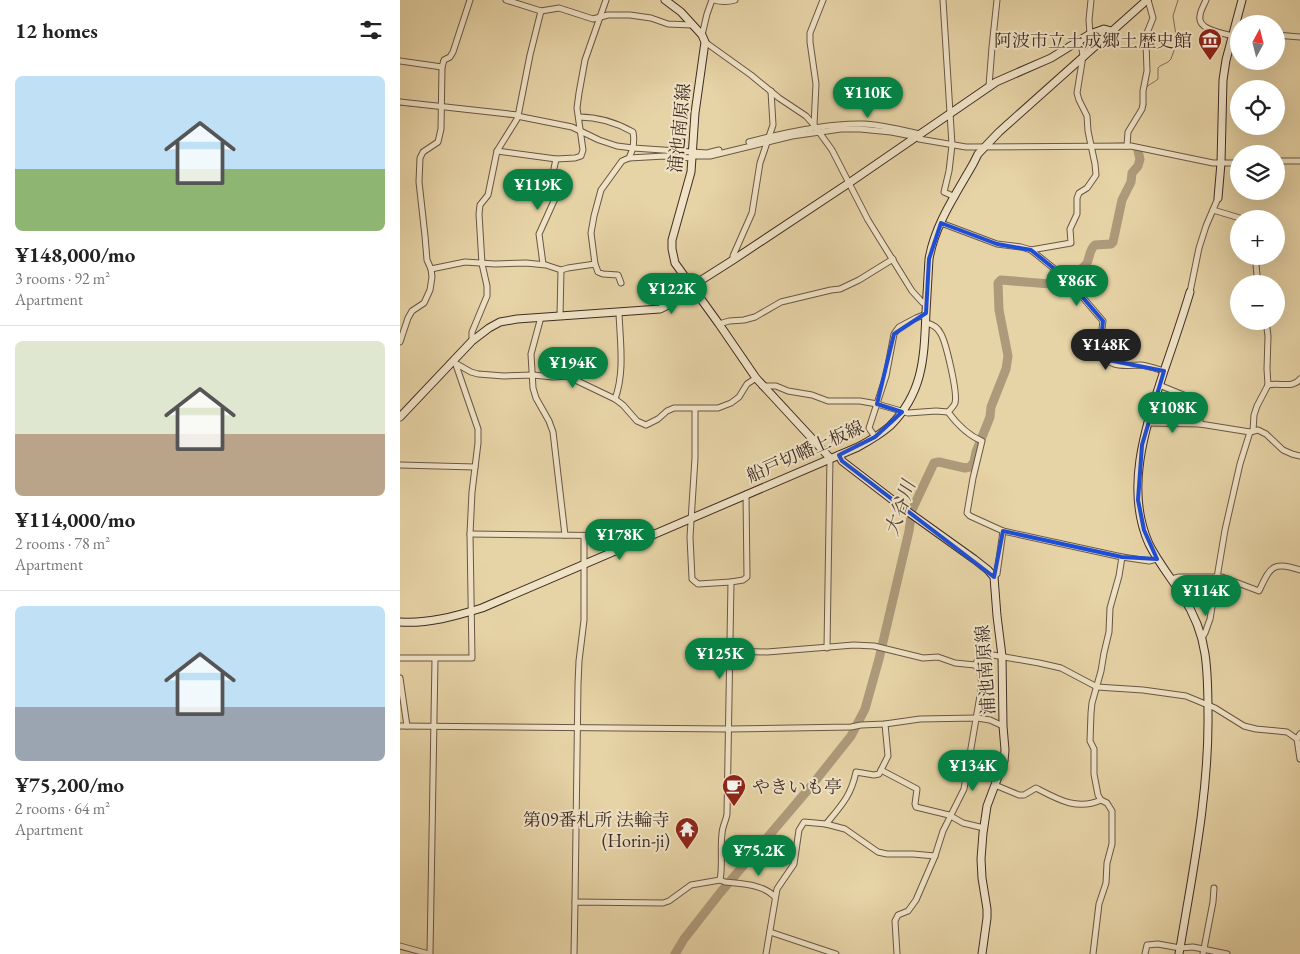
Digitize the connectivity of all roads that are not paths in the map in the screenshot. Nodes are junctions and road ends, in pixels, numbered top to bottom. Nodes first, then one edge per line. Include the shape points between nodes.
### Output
1 (470, 0) edge
2 (506, 0) edge
3 (606, 0) edge
4 (665, 0) edge
5 (713, 0) edge
6 (735, 0) edge
7 (823, 0) edge
8 (943, 0) edge
9 (997, 0) edge
10 (1091, 0) edge
11 (1147, 0) edge
12 (1206, 0) edge
13 (1242, 0) edge
14 (542, 11) junction
15 (1239, 15) edge
16 (600, 18) junction
17 (692, 25) junction
18 (1112, 31) junction
19 (1230, 31) edge
20 (1090, 34) junction
21 (702, 35) junction
22 (1285, 36) edge
23 (1300, 38) edge
24 (1079, 41) junction
25 (705, 42) junction
26 (1230, 48) edge
27 (1082, 58) junction
28 (400, 61) edge
29 (442, 67) junction
30 (989, 86) junction
31 (771, 90) junction
32 (400, 102) edge
33 (442, 108) junction
34 (950, 112) junction
35 (517, 117) junction
36 (579, 118) junction
37 (817, 129) junction
38 (581, 131) junction
39 (918, 135) junction
40 (768, 139) junction
41 (952, 144) junction
42 (1090, 145) junction
43 (1126, 146) junction
44 (984, 147) junction
45 (633, 150) junction
46 (497, 151) junction
47 (693, 155) junction
48 (629, 158) junction
49 (556, 159) junction
50 (1285, 161) edge
51 (1300, 161) edge
52 (1221, 163) junction
53 (1230, 163) edge
54 (849, 182) junction
55 (955, 197) junction
56 (1218, 198) joint
57 (1213, 210) junction
58 (1230, 215) edge
59 (941, 222) junction
60 (1031, 250) junction
61 (893, 259) junction
62 (733, 260) junction
63 (482, 264) junction
64 (543, 264) junction
65 (595, 264) junction
66 (431, 269) junction
67 (560, 270) junction
68 (621, 283) dead end
69 (692, 286) junction
70 (1190, 292) joint
71 (927, 303) junction
72 (619, 313) junction
73 (926, 314) junction
74 (560, 316) junction
75 (541, 318) junction
76 (926, 323) junction
77 (719, 324) junction
78 (1267, 330) edge
79 (472, 341) junction
80 (400, 342) edge
81 (455, 362) junction
82 (1164, 371) junction
83 (533, 375) junction
84 (756, 378) junction
85 (1300, 379) edge
86 (1159, 385) junction
87 (1268, 385) junction
88 (762, 386) junction
89 (615, 399) junction
90 (877, 404) junction
91 (695, 409) junction
92 (902, 412) junction
93 (948, 412) junction
94 (400, 416) edge
95 (1147, 423) junction
96 (1200, 424) junction
97 (1251, 431) junction
98 (875, 437) junction
99 (839, 455) junction
100 (1300, 456) edge
101 (830, 458) junction
102 (400, 465) edge
103 (475, 467) junction
104 (746, 494) junction
105 (690, 519) junction
106 (1003, 531) junction
107 (470, 534) junction
108 (565, 535) junction
109 (584, 536) junction
110 (641, 540) junction
111 (1122, 557) junction
112 (1157, 559) junction
113 (584, 565) junction
114 (1300, 570) edge
115 (994, 577) junction
116 (1217, 577) junction
117 (1171, 579) junction
118 (731, 582) junction
119 (471, 611) junction
120 (400, 622) edge
121 (1202, 638) junction
122 (828, 648) junction
123 (730, 651) junction
124 (1002, 656) junction
125 (400, 658) edge
126 (435, 659) junction
127 (975, 666) junction
128 (400, 678) edge
129 (1097, 687) junction
130 (1208, 704) junction
131 (977, 718) junction
132 (884, 724) junction
133 (400, 726) edge
134 (407, 726) junction
135 (434, 726) junction
136 (1003, 726) junction
137 (578, 728) junction
138 (729, 729) junction
139 (1299, 736) edge
140 (1300, 751) edge
141 (1300, 758) edge
142 (881, 770) junction
143 (995, 785) junction
144 (1100, 800) junction
145 (949, 815) junction
146 (826, 824) junction
147 (984, 828) junction
148 (935, 856) junction
149 (725, 881) junction
150 (1214, 888) dead end
151 (775, 897) junction
152 (575, 902) junction
153 (770, 932) junction
154 (400, 946) edge
155 (1179, 951) edge
156 (1203, 952) edge
157 (430, 954) edge
158 (574, 954) edge
159 (766, 954) edge
160 (836, 954) edge
161 (897, 954) edge
162 (982, 954) edge
163 (1093, 954) edge
164 (1145, 954) edge
165 (1227, 954) edge

1 - 29 street via 453,52 444,60
2 - 14 street
3 - 16 street
4 - 17 main road
5 - 6 street
5 - 21 street
7 - 37 street via 810,33
8 - 34 street
9 - 30 street
10 - 20 street
11 - 18 main road, 船戸切幡上板線
11 - 43 street via 1153,18 1147,33 1143,104 1128,132
12 - 19 street via 1199,19 1201,24 1205,28
13 - 15 main road
14 - 16 street via 559,8 593,19
14 - 35 street
16 - 17 street via 630,15 668,24
16 - 36 street via 585,60 578,93
17 - 21 main road
18 - 20 main road via 1104,29
18 - 27 main road, 船戸切幡上板線
20 - 24 main road
21 - 25 main road
22 - 23 street
24 - 27 street
24 - 30 main road via 1051,58
25 - 31 street
25 - 47 main road, 浦池南原線
26 - 52 main road via 1223,80
27 - 42 street via 1078,93 1087,116
27 - 44 main road, 船戸切幡上板線
28 - 29 street
29 - 33 street
30 - 34 main road
31 - 37 street via 806,116
31 - 40 street via 773,125
32 - 33 street
33 - 35 street
33 - 66 street via 438,142 420,158 426,260
34 - 39 main road
34 - 41 street
35 - 38 street
35 - 46 street
36 - 38 street
36 - 45 street via 590,117 634,132
37 - 39 street via 860,129
37 - 40 street
37 - 54 street
38 - 45 street
38 - 49 street via 581,156
39 - 41 street
39 - 54 main road
40 - 47 street
40 - 62 street via 760,163 752,213
41 - 44 street via 966,148
41 - 55 street via 944,192
42 - 43 street
42 - 44 street
42 - 60 street via 1096,174 1077,198 1077,214 1070,229 1071,243
43 - 52 street
44 - 55 main road, 船戸切幡上板線
45 - 47 street
45 - 48 street
46 - 49 street
46 - 63 street via 488,194 480,205
47 - 48 street
47 - 69 main road, 浦池南原線 via 672,240 675,263
48 - 65 street via 622,161 601,190 591,233
49 - 64 street via 552,178 558,192 539,234
50 - 51 street
52 - 53 street
52 - 56 main road
54 - 61 street
54 - 62 main road
55 - 59 main road, 船戸切幡上板線
56 - 57 street
57 - 58 street
57 - 70 street via 1199,248
59 - 60 street via 997,244
59 - 71 main road, 船戸切幡上板線 via 930,253
60 - 82 street via 1068,280 1103,321 1102,341 1108,360 1114,364
61 - 71 street via 912,291
61 - 77 street via 840,289 781,302 744,320
62 - 69 main road
63 - 64 street
63 - 66 street via 465,262
63 - 79 street via 487,296 472,332
64 - 67 street
65 - 67 street
65 - 68 street via 598,272 618,275
66 - 80 street via 430,290 424,303 412,311
67 - 74 street
69 - 72 main road via 660,309
69 - 77 main road, 浦池南原線
70 - 82 main road
71 - 73 main road, 船戸切幡上板線
72 - 74 main road
72 - 89 street via 620,386
73 - 76 main road, 船戸切幡上板線
73 - 90 street via 906,323 894,334
74 - 75 main road
75 - 79 main road via 500,322
75 - 83 street via 531,354
76 - 92 main road, 船戸切幡上板線 via 921,372
76 - 93 street via 942,335 951,369 956,396 955,404
77 - 84 main road, 浦池南原線
78 - 87 street
79 - 81 main road
81 - 83 street via 478,374
81 - 94 main road
81 - 103 street via 478,429
82 - 86 main road
83 - 89 street via 567,376
83 - 108 street via 536,398 553,432
84 - 88 main road, 浦池南原線
84 - 91 street via 731,403 718,408
85 - 87 street via 1293,384
86 - 95 main road
86 - 96 street via 1200,405
87 - 97 street via 1257,406
88 - 90 street via 776,386 828,401
88 - 101 main road, 浦池南原線
89 - 91 street via 637,421 646,425 674,408
90 - 92 street
90 - 98 street via 868,428
91 - 105 street
92 - 93 street
92 - 98 main road, 船戸切幡上板線
93 - 106 street via 958,425 982,441 967,514
95 - 96 street
95 - 112 main road via 1138,500 1144,530
96 - 97 street
97 - 100 street via 1266,434 1283,450
97 - 116 street via 1240,464
98 - 99 main road, 船戸切幡上板線
99 - 101 main road, 船戸切幡上板線
99 - 115 main road via 842,461
101 - 104 main road, 船戸切幡上板線
101 - 122 street
102 - 103 street
103 - 107 street
104 - 105 main road, 船戸切幡上板線
104 - 118 street via 746,577
105 - 110 main road, 船戸切幡上板線
105 - 118 street via 692,579 698,584
106 - 111 street
106 - 115 street
107 - 108 street
107 - 119 street
108 - 109 street
109 - 110 street via 634,536
109 - 113 street
110 - 113 main road, 船戸切幡上板線
111 - 112 street
111 - 129 street
112 - 117 main road
113 - 119 main road, 船戸切幡上板線
113 - 137 street
114 - 116 street via 1273,567 1259,591
115 - 124 main road, 浦池南原線
116 - 117 street
116 - 121 street via 1210,619
117 - 121 main road via 1191,610
118 - 123 street
119 - 120 main road, 船戸切幡上板線 via 427,621
119 - 126 street via 472,658
121 - 130 main road via 1206,654
122 - 123 street
122 - 127 street via 879,647
123 - 138 street
124 - 127 street via 980,656
124 - 129 street via 1060,668
124 - 136 main road, 浦池南原線
125 - 126 street
126 - 135 street
127 - 131 street via 982,684
128 - 134 street
129 - 130 street via 1186,696
129 - 144 street via 1092,703 1090,741 1094,749 1094,774
130 - 139 street via 1244,726
130 - 155 main road via 1203,807
131 - 132 street via 920,719
131 - 136 street
131 - 145 street via 964,789
132 - 138 street
132 - 142 street via 888,756
133 - 134 street
134 - 135 street
135 - 137 street
135 - 157 street
136 - 143 main road, 浦池南原線 via 1004,761
137 - 138 street
137 - 152 street
138 - 149 street via 727,814 722,827
139 - 140 street
140 - 141 street
142 - 145 street via 918,790 916,807
142 - 146 street via 874,776 856,772 846,800
143 - 144 street via 1019,795 1036,788 1072,804
143 - 147 main road, 浦池南原線 via 987,806
144 - 163 street via 1107,803 1112,811 1112,844 1099,904
145 - 147 street via 963,823
145 - 148 street
146 - 148 street via 845,829 878,852
146 - 151 street via 804,822 799,830 794,864
147 - 162 main road, 浦池南原線 via 980,859 988,918
148 - 161 street via 916,900 895,921
149 - 151 street via 762,888
149 - 152 street via 691,885 663,903
150 - 156 street
151 - 153 street
152 - 158 street
153 - 159 street
153 - 160 street
154 - 157 street
155 - 156 street via 1193,947
155 - 164 street via 1158,944 1147,945
156 - 165 street

